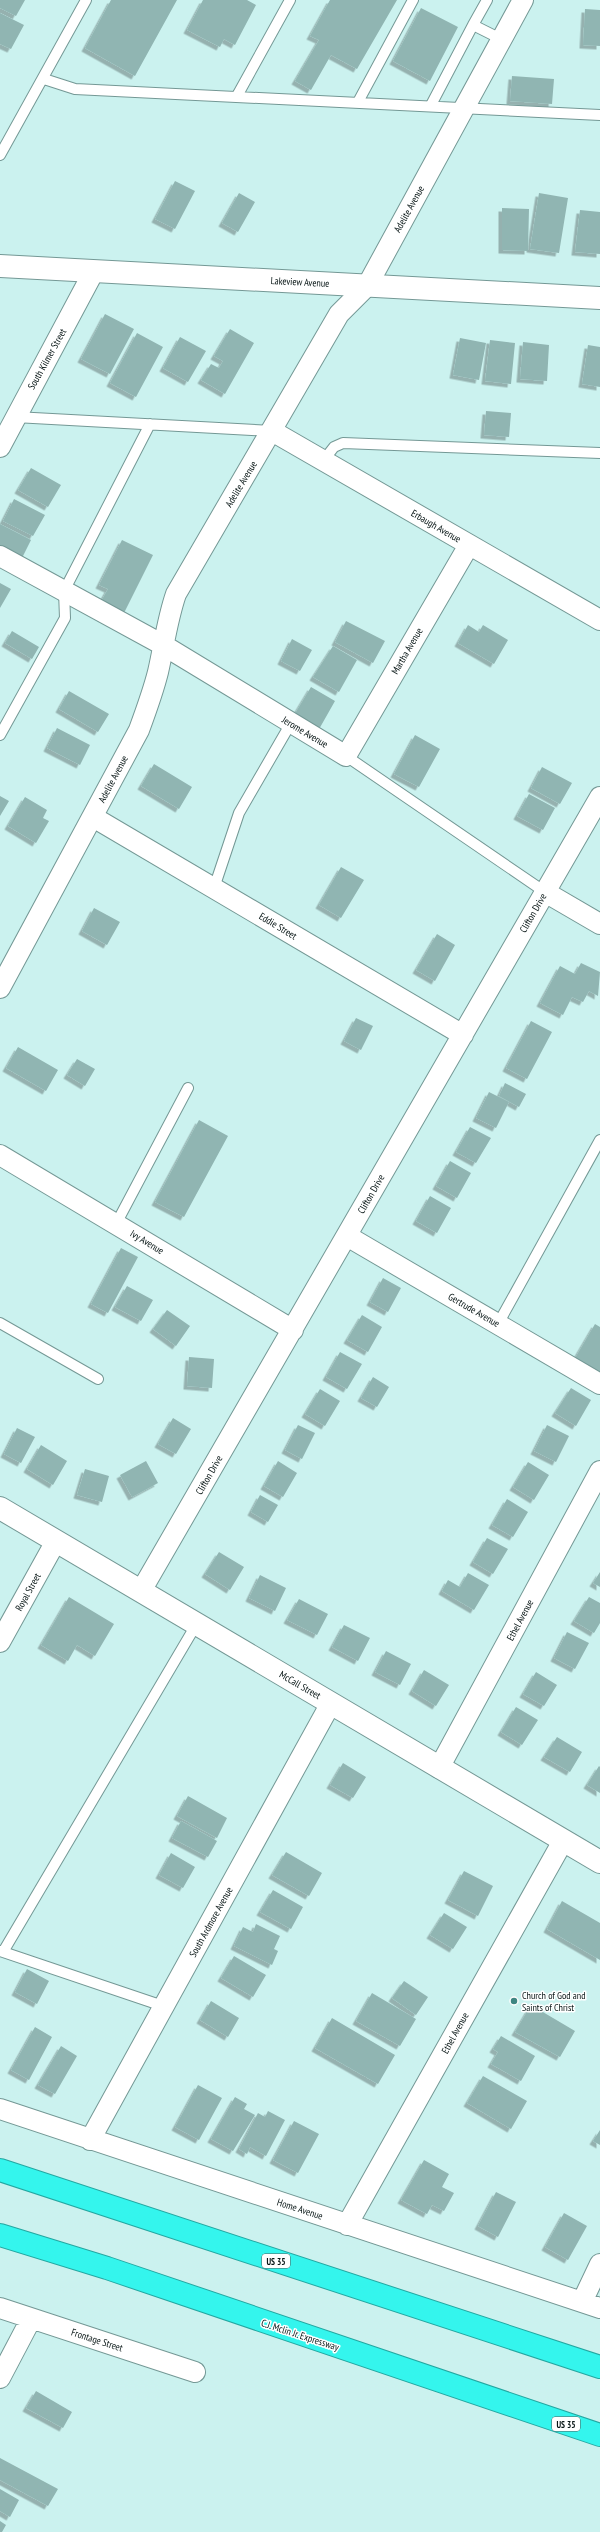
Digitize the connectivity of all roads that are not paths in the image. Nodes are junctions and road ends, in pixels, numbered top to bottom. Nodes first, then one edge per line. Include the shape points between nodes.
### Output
1 (86, 0) edge
2 (290, 0) edge
3 (413, 0) edge
4 (487, 0) edge
5 (523, 0) edge
6 (473, 25) junction
7 (501, 39) junction
8 (44, 79) junction
9 (237, 96) junction
10 (358, 102) junction
11 (431, 105) junction
12 (464, 107) junction
13 (600, 115) edge
14 (0, 155) edge
15 (0, 266) edge
16 (94, 271) junction
17 (367, 286) junction
18 (600, 298) edge
19 (15, 417) junction
20 (150, 424) junction
21 (272, 431) junction
22 (0, 447) edge
23 (600, 453) edge
24 (323, 461) junction
25 (469, 545) junction
26 (0, 556) edge
27 (64, 591) junction
28 (600, 620) edge
29 (163, 644) junction
30 (291, 723) junction
31 (0, 735) edge
32 (346, 756) junction
33 (600, 797) edge
34 (93, 817) junction
35 (214, 888) junction
36 (545, 892) junction
37 (600, 924) edge
38 (0, 988) edge
39 (463, 1035) junction
40 (188, 1088) dead end
41 (600, 1140) edge
42 (0, 1155) edge
43 (116, 1224) junction
44 (347, 1236) junction
45 (0, 1323) edge
46 (498, 1324) junction
47 (293, 1330) junction
48 (98, 1379) dead end
49 (600, 1384) edge
50 (600, 1472) edge
51 (0, 1508) edge
52 (56, 1541) junction
53 (141, 1591) junction
54 (196, 1625) junction
55 (0, 1642) edge
56 (331, 1703) junction
57 (439, 1768) junction
58 (563, 1840) junction
59 (600, 1862) edge
60 (2, 1952) edge
61 (163, 2006) junction
62 (0, 2109) edge
63 (90, 2140) junction
64 (0, 2170) edge
65 (347, 2225) junction
66 (0, 2235) edge
67 (600, 2264) edge
68 (582, 2302) junction
69 (0, 2308) edge
70 (600, 2308) edge
71 (31, 2319) junction
72 (600, 2367) edge
73 (195, 2372) dead end
74 (0, 2378) edge
75 (600, 2435) edge

1 - 8 lane
2 - 9 lane
3 - 10 lane
4 - 6 lane
5 - 7 street, Adelite Avenue
6 - 7 lane
6 - 11 lane
7 - 12 street, Adelite Avenue
8 - 9 lane via 75,88
8 - 14 lane
9 - 10 lane
10 - 11 lane
11 - 12 lane
12 - 13 lane
12 - 17 street, Adelite Avenue
15 - 16 street, Lakeview Avenue
16 - 17 street, Lakeview Avenue
16 - 19 street, South Kilmer Street
17 - 18 street, Lakeview Avenue
17 - 21 street, Adelite Avenue via 339,314
19 - 20 lane
19 - 22 street, South Kilmer Street
20 - 21 lane
20 - 27 lane
21 - 24 street, Erbaugh Avenue
21 - 29 street, Adelite Avenue via 176,594
23 - 24 lane via 343,443 334,447
24 - 25 street, Erbaugh Avenue
25 - 28 street, Erbaugh Avenue
25 - 32 street, Martha Avenue
26 - 27 street, Jerome Avenue
27 - 29 street, Jerome Avenue
27 - 31 lane via 65,618
29 - 30 street, Jerome Avenue
29 - 34 street, Adelite Avenue via 158,671 144,716
30 - 32 street, Jerome Avenue
30 - 35 lane via 239,813
32 - 36 lane, Jerome Avenue
33 - 36 street, Clifton Drive
34 - 35 street, Eddie Street
34 - 38 street, Adelite Avenue
35 - 39 street, Eddie Street
36 - 37 street, Jerome Avenue
36 - 39 street, Clifton Drive
39 - 44 street, Clifton Drive
40 - 43 lane
41 - 46 lane
42 - 43 street, Ivy Avenue
43 - 47 street, Ivy Avenue
44 - 46 street, Gertrude Avenue
44 - 47 street, Clifton Drive
45 - 48 lane
46 - 49 street, Gertrude Avenue
47 - 53 street, Clifton Drive
50 - 57 street, Ethel Avenue
51 - 52 street, McCall Street
52 - 53 street, McCall Street
52 - 55 street, Royal Street
53 - 54 street, McCall Street
54 - 56 street, McCall Street
54 - 60 lane
56 - 57 street, McCall Street
56 - 61 street, South Ardmore Avenue
57 - 58 street, McCall Street
58 - 59 street, McCall Street
58 - 65 street, Ethel Avenue
60 - 61 lane
61 - 63 street, South Ardmore Avenue
62 - 63 street, Home Avenue
63 - 65 street, Home Avenue
64 - 72 highway, US 35
65 - 68 street, Home Avenue
66 - 75 highway, C.J. Mclin Jr. Expressway / US 35 via 107,2268
67 - 68 street
68 - 70 street, Home Avenue
69 - 71 street, Frontage Street
71 - 73 street, Frontage Street
71 - 74 street

